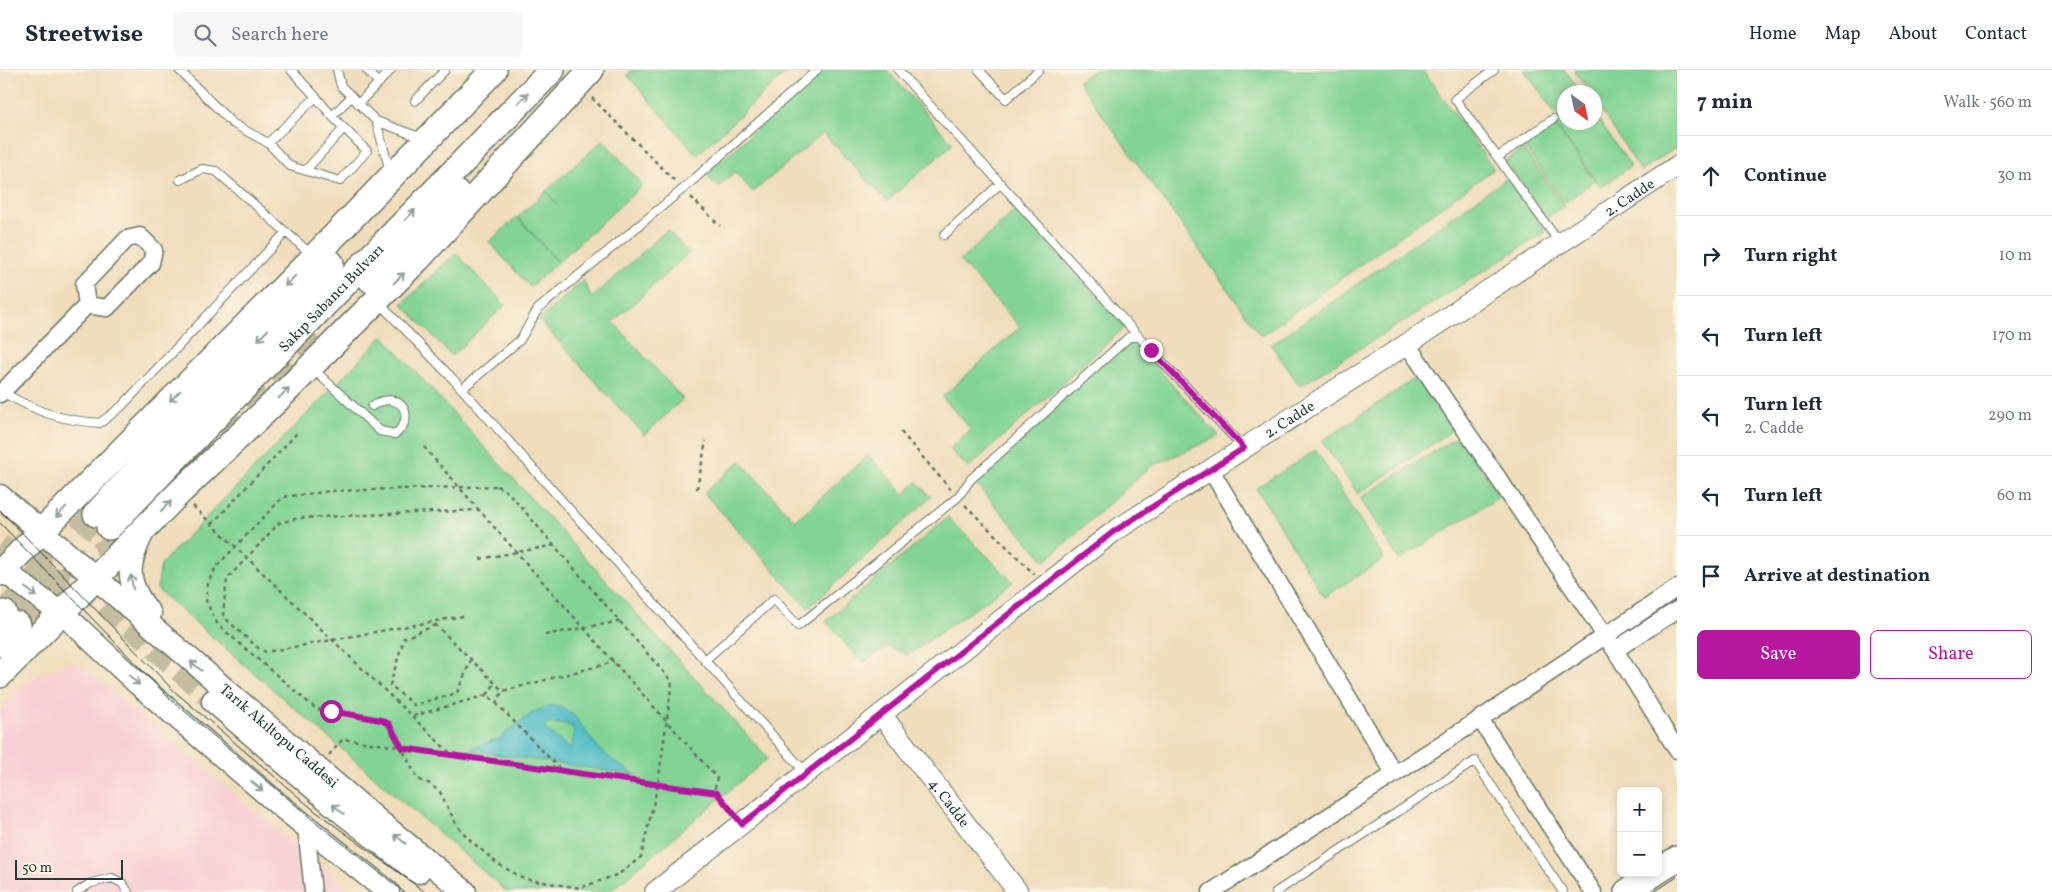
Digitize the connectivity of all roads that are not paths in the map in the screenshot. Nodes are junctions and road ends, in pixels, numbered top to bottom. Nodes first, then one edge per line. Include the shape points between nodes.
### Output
1 (179, 70) edge
2 (291, 70) edge
3 (337, 70) edge
4 (368, 70) edge
5 (391, 70) edge
6 (444, 70) edge
7 (494, 70) edge
8 (512, 70) edge
9 (552, 70) edge
10 (817, 70) edge
11 (898, 70) edge
12 (979, 70) edge
13 (1039, 70) edge
14 (1494, 70) edge
15 (581, 75) edge
16 (379, 83) junction
17 (316, 97) junction
18 (351, 97) junction
19 (415, 101) dead end
20 (358, 104) junction
21 (332, 116) junction
22 (1553, 118) dead end
23 (376, 121) junction
24 (344, 128) junction
25 (427, 140) junction
26 (268, 143) junction
27 (1498, 157) junction
28 (1677, 166) edge
29 (306, 170) junction
30 (392, 175) junction
31 (180, 180) dead end
32 (1001, 183) junction
33 (286, 232) junction
34 (944, 234) dead end
35 (1560, 243) junction
36 (314, 257) junction
37 (376, 301) junction
38 (87, 305) junction
39 (324, 328) tunnel mouth
40 (1139, 336) junction
41 (1407, 344) junction
42 (311, 367) junction
43 (462, 389) junction
44 (1, 393) edge
45 (372, 406) dead end
46 (1244, 448) junction
47 (1210, 469) junction
48 (0, 496) edge
49 (146, 526) junction
50 (42, 532) junction
51 (1, 570) edge
52 (95, 578) junction
53 (1677, 588) edge
54 (1677, 610) edge
55 (60, 614) junction
56 (7, 618) tunnel mouth
57 (1610, 643) junction
58 (0, 644) edge
59 (98, 647) junction
60 (178, 650) junction
61 (24, 651) junction
62 (705, 660) junction
63 (0, 675) edge
64 (213, 701) tunnel mouth
65 (881, 714) junction
66 (1480, 719) junction
67 (1677, 750) edge
68 (806, 773) junction
69 (1394, 773) junction
70 (306, 827) junction
71 (1677, 859) edge
72 (1662, 869) edge
73 (1649, 877) edge
74 (77, 892) edge
75 (128, 892) edge
76 (313, 892) edge
77 (388, 892) edge
78 (446, 892) edge
79 (465, 892) edge
80 (656, 892) edge
81 (1018, 892) edge
82 (1211, 892) edge
83 (1276, 892) edge
84 (1563, 892) edge
85 (1593, 892) edge
86 (1626, 892) edge

1 - 26 lane via 232,123
2 - 17 lane
3 - 18 lane via 341,86
4 - 16 lane
5 - 16 lane
6 - 19 lane
7 - 25 main road
8 -> 9 main road, Sakıp Sabancı Bulvarı via 103,520
10 - 43 lane via 683,189 538,309 520,340
11 - 32 lane
12 - 13 lane via 1006,99
14 - 27 lane via 1455,98
37 -> 15 main road via 418,259
15 - 39 main road
16 - 20 lane
17 - 21 lane
17 - 26 lane
18 - 20 lane
18 - 21 lane
20 - 23 lane
21 - 24 lane
22 - 27 lane
23 - 25 lane
23 - 30 lane
24 - 29 lane
24 - 29 lane via 367,150 340,181
25 - 30 main road
26 - 29 lane via 290,166
27 - 35 lane
28 - 35 street, 2. Cadde
30 - 36 main road
31 - 33 lane via 202,169 216,171
32 - 34 lane
32 - 40 lane
33 - 36 lane
33 - 44 lane via 121,407 100,423 59,418 36,411
35 - 41 street, 2. Cadde
36 -> 50 main road
37 - 42 main road
37 - 43 lane
38 - 38 street via 107,308 151,263 154,250 140,236 127,240 84,284
38 - 44 street
40 - 46 lane
40 - 62 lane via 1130,337 1122,344 972,479 958,497 798,626 774,599
41 - 46 street, 2. Cadde
41 - 57 street
42 - 45 lane via 380,431 394,434 403,428 406,420 404,411 393,399 385,399
49 -> 42 main road
43 - 62 lane
46 - 47 street, 2. Cadde
47 - 65 street, 2. Cadde via 1113,532
47 - 69 street
48 - 50 main road
49 - 52 main road
60 -> 49 main road via 133,590 130,578 132,556
50 - 51 main road
50 - 52 main road, Tarık Akıltopu Caddesi
51 -> 55 main road
52 - 55 main road
52 - 60 main road, Tarık Akıltopu Caddesi
53 - 57 street
54 - 57 street
55 - 59 main road
55 - 61 main road
56 - 58 main road
57 - 66 street
57 - 67 street
59 - 61 main road via 76,635 59,633
59 -> 70 main road
79 -> 60 main road, Tarık Akıltopu Caddesi
61 - 63 main road
62 - 68 lane
78 -> 64 main road via 338,810
65 - 68 street, 2. Cadde
65 - 81 street, 4. Cadde
66 - 69 street
66 - 85 street
68 - 80 street, 2. Cadde
69 - 82 street
70 - 76 street
70 - 77 main road
71 - 72 main road
73 - 86 main road
74 - 75 lane via 91,883 112,878 122,883
83 - 84 lane via 1475,761

